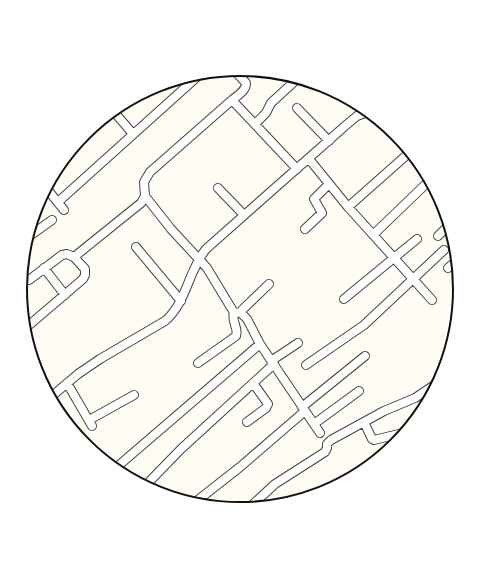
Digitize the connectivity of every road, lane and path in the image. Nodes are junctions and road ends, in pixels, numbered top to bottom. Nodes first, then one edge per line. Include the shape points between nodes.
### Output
1 (242, 76) edge
2 (192, 81) edge
3 (293, 83) edge
4 (232, 100) junction
5 (297, 108) dead end
6 (362, 114) edge
7 (117, 115) edge
8 (255, 124) junction
9 (132, 134) junction
10 (329, 141) junction
11 (407, 156) edge
12 (309, 159) junction
13 (297, 169) junction
14 (329, 184) junction
15 (425, 184) edge
16 (218, 188) dead end
17 (50, 192) edge
18 (145, 196) junction
19 (58, 202) junction
20 (348, 207) junction
21 (64, 210) dead end
22 (244, 215) junction
23 (52, 220) dead end
24 (305, 229) dead end
25 (445, 229) edge
26 (34, 233) edge
27 (374, 234) junction
28 (438, 236) dead end
29 (417, 239) dead end
30 (136, 247) dead end
31 (444, 250) dead end
32 (74, 257) junction
33 (198, 258) junction
34 (395, 258) junction
35 (452, 265) edge
36 (44, 268) junction
37 (448, 268) dead end
38 (413, 279) junction
39 (29, 280) dead end
40 (269, 284) dead end
41 (64, 295) junction
42 (344, 299) dead end
43 (432, 300) dead end
44 (181, 301) junction
45 (237, 312) junction
46 (30, 324) edge
47 (298, 342) dead end
48 (260, 344) junction
49 (365, 356) dead end
50 (272, 362) junction
51 (198, 363) dead end
52 (306, 364) dead end
53 (68, 383) junction
54 (253, 383) junction
55 (359, 391) dead end
56 (55, 393) edge
57 (134, 395) dead end
58 (423, 397) edge
59 (304, 409) junction
60 (247, 422) dead end
61 (364, 422) junction
62 (314, 424) junction
63 (320, 433) dead end
64 (395, 435) edge
65 (120, 464) edge
66 (149, 481) edge
67 (201, 498) edge
68 (256, 501) edge

1 - 4 street via 246,86
2 - 9 street
3 - 8 street via 271,103 266,113
4 - 8 street
4 - 18 street via 150,172 144,182
5 - 10 street
6 - 10 street
7 - 9 street
8 - 13 street
9 - 19 street
10 - 12 street
11 - 20 street
12 - 13 street
12 - 14 street
13 - 22 street
14 - 20 street
14 - 24 street via 314,200 322,213
15 - 27 street
16 - 22 street
17 - 19 street
18 - 32 street via 141,203
18 - 33 street
19 - 21 street
20 - 27 street
22 - 33 street
23 - 26 street
25 - 28 street
27 - 34 street
29 - 34 street
30 - 44 street
31 - 38 street
32 - 36 street via 65,253
32 - 41 street via 85,269 85,275
33 - 44 street
33 - 45 street
34 - 38 street
34 - 42 street
35 - 37 street
36 - 39 street
36 - 41 street
38 - 43 street
38 - 52 street via 358,330
40 - 45 street
41 - 46 street
44 - 53 street via 165,321 100,359
45 - 48 street via 247,319
45 - 51 street via 232,319 237,331 236,336
47 - 50 street
48 - 50 street
48 - 65 street
49 - 59 street
50 - 54 street
50 - 59 street
53 - 56 street
53 - 57 street via 90,423
54 - 60 street via 268,404
54 - 66 street
55 - 62 street
58 - 61 street via 384,411
59 - 62 street
59 - 67 street via 240,467
61 - 64 street via 374,440
61 - 68 street via 328,442 327,451 275,484
62 - 63 street

